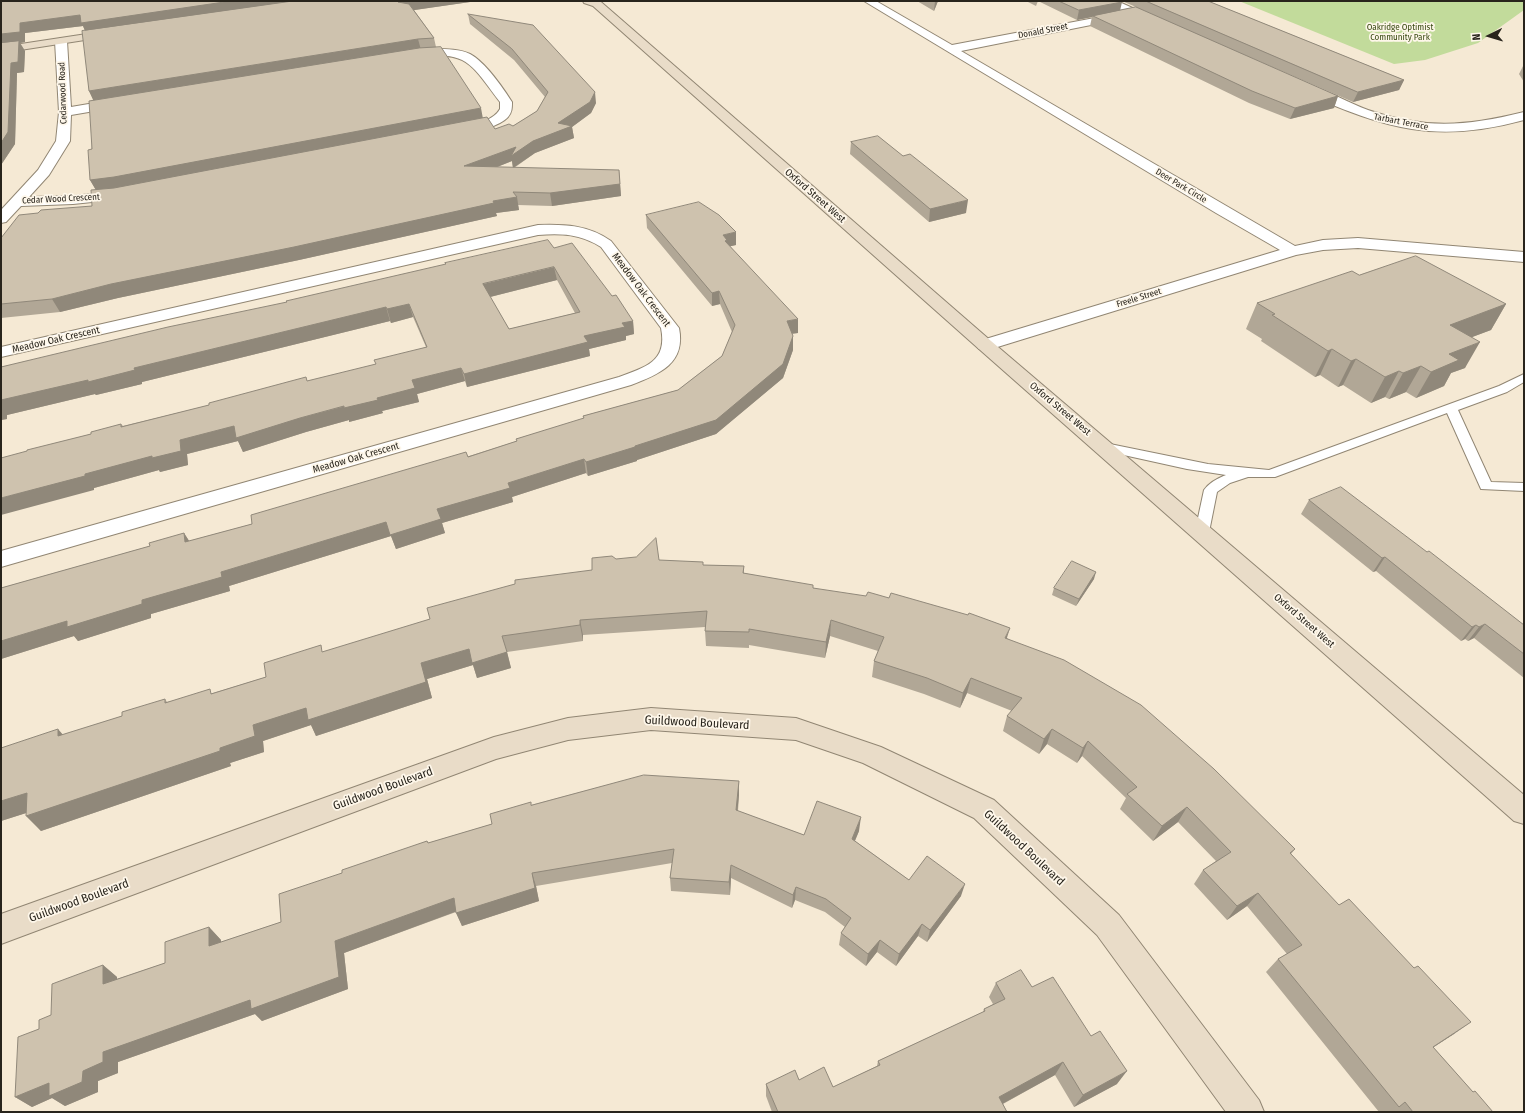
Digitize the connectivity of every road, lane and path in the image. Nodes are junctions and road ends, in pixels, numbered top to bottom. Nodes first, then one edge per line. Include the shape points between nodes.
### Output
1 (869, 1) edge
2 (1109, 1) edge
3 (594, 2) edge
4 (1135, 13) junction
5 (1163, 26) edge
6 (123, 32) edge
7 (60, 41) junction
8 (951, 49) junction
9 (1, 50) edge
10 (406, 56) edge
11 (1299, 86) edge
12 (134, 101) edge
13 (65, 112) junction
14 (1524, 116) edge
15 (447, 133) edge
16 (135, 193) edge
17 (17, 202) junction
18 (1, 219) edge
19 (1293, 251) junction
20 (1524, 257) edge
21 (985, 345) junction
22 (1, 352) edge
23 (1524, 377) edge
24 (1451, 408) junction
25 (1104, 447) junction
26 (1247, 474) junction
27 (1524, 487) edge
28 (1202, 532) junction
29 (1, 559) edge
30 (1524, 812) edge
31 (1, 929) edge
32 (1247, 1112) edge

1 - 8 street, Deer Park Circle
2 - 4 street
3 - 21 main road, Oxford Street West
4 - 5 street
4 - 8 street, Donald Street
6 - 7 main road
7 - 9 main road
7 - 13 street, Cedarwood Road
8 - 19 street, Deer Park Circle
10 - 15 street via 442,53 459,54 470,58 506,102 506,111 494,121
11 - 14 street, Tarbart Terrace via 1375,118 1429,128 1460,129
12 - 13 street
13 - 17 street, Cedarwood Road via 63,141 44,172
16 - 17 street, Cedar Wood Crescent via 72,200
17 - 18 street, Cedarwood Road
19 - 20 street via 1323,245 1358,243
19 - 21 street, Freele Street
21 - 25 main road, Oxford Street West
22 - 29 street, Meadow Oak Crescent via 538,230 554,229 579,231 599,238 606,244 670,328 673,337 670,352 660,365 643,375 625,381
23 - 24 lane via 1503,389
24 - 26 lane via 1270,474
24 - 27 lane via 1486,486
25 - 26 lane via 1181,464
25 - 28 main road, Oxford Street West
26 - 28 lane via 1225,480 1211,490
28 - 30 main road, Oxford Street West
31 - 32 main road, Guildwood Boulevard via 486,751 523,740 568,729 651,719 796,729 872,755 984,809 1108,925

